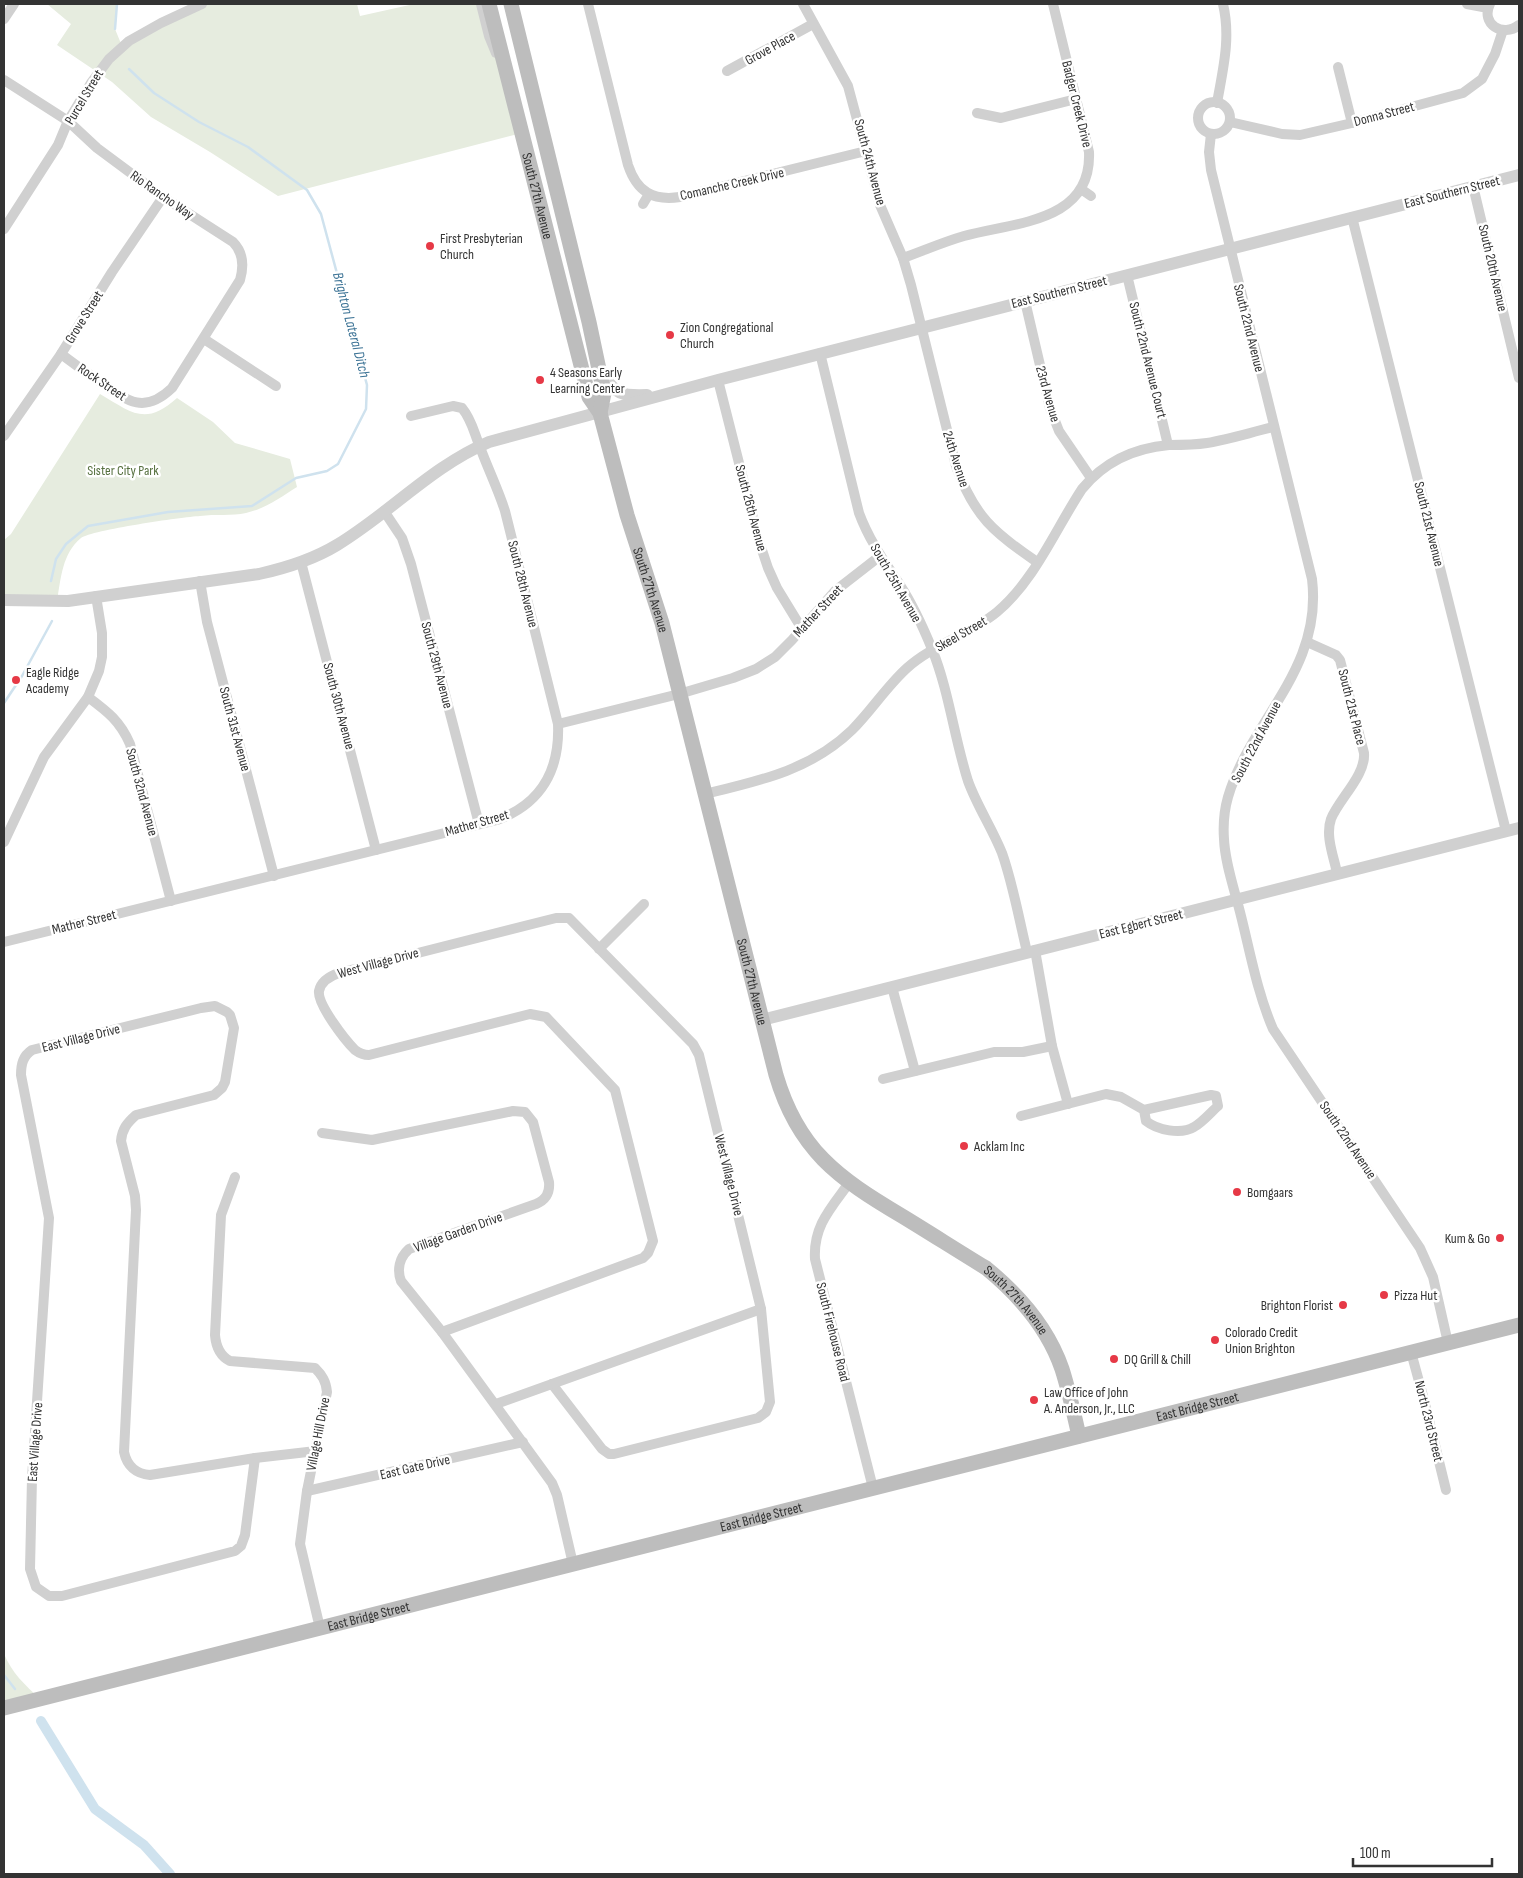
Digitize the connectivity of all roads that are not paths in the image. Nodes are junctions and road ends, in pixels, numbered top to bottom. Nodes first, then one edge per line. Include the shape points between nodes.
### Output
1 (14, 4) edge
2 (202, 4) edge
3 (513, 4) edge
4 (588, 4) edge
5 (803, 4) edge
6 (1052, 4) edge
7 (1223, 4) edge
8 (1467, 4) edge
9 (486, 6) edge
10 (1489, 6) edge
11 (4, 19) edge
12 (813, 24) junction
13 (1519, 25) edge
14 (1503, 30) junction
15 (1338, 67) dead end
16 (727, 71) dead end
17 (4, 80) edge
18 (1076, 99) junction
19 (1217, 103) junction
20 (977, 113) dead end
21 (68, 121) junction
22 (1230, 122) junction
23 (1352, 123) junction
24 (1211, 134) junction
25 (866, 151) junction
26 (1519, 175) edge
27 (1473, 186) junction
28 (1081, 189) junction
29 (649, 194) junction
30 (1092, 196) dead end
31 (163, 197) junction
32 (643, 204) dead end
33 (1352, 217) junction
34 (4, 229) edge
35 (1229, 249) junction
36 (903, 258) junction
37 (1127, 275) junction
38 (1024, 300) junction
39 (922, 327) junction
40 (204, 339) junction
41 (820, 353) junction
42 (61, 354) junction
43 (598, 368) junction
44 (1519, 378) edge
45 (718, 380) junction
46 (276, 386) dead end
47 (667, 394) junction
48 (600, 413) junction
49 (411, 416) dead end
50 (1274, 427) junction
51 (4, 436) edge
52 (1168, 445) junction
53 (479, 446) junction
54 (1091, 478) junction
55 (384, 512) junction
56 (880, 556) junction
57 (301, 562) junction
58 (1037, 562) junction
59 (200, 582) junction
60 (96, 596) junction
61 (4, 600) edge
62 (802, 629) junction
63 (1307, 642) junction
64 (932, 650) junction
65 (679, 694) junction
66 (88, 698) junction
67 (558, 724) junction
68 (706, 794) junction
69 (479, 824) junction
70 (1519, 828) edge
71 (1506, 831) junction
72 (4, 842) edge
73 (376, 850) junction
74 (1337, 873) junction
75 (274, 876) junction
76 (1237, 900) junction
77 (170, 901) junction
78 (644, 904) dead end
79 (4, 942) edge
80 (599, 949) junction
81 (1031, 951) junction
82 (892, 987) junction
83 (762, 1020) junction
84 (1052, 1046) junction
85 (915, 1071) junction
86 (883, 1079) dead end
87 (1068, 1104) junction
88 (1144, 1110) junction
89 (1021, 1116) dead end
90 (322, 1133) dead end
91 (235, 1177) dead end
92 (849, 1183) junction
93 (761, 1309) junction
94 (1519, 1325) edge
95 (442, 1332) junction
96 (1448, 1343) junction
97 (1411, 1352) junction
98 (552, 1384) junction
99 (496, 1404) junction
100 (1079, 1436) junction
101 (523, 1442) junction
102 (316, 1451) junction
103 (255, 1458) junction
104 (873, 1488) junction
105 (1446, 1490) dead end
106 (307, 1492) junction
107 (573, 1564) junction
108 (320, 1628) junction
109 (4, 1708) edge

1 - 11 street
2 - 21 street, Purcel Street via 160,23 124,45 101,67
3 - 9 street
3 - 43 main road, South 27th Avenue
4 - 29 street via 628,165 634,180
5 - 12 street, South 24th Avenue
6 - 18 street, Badger Creek Drive
7 - 19 street via 1227,38
8 - 10 street
9 - 48 main road, South 27th Avenue via 510,86 589,397
10 - 14 street via 1489,20
12 - 16 street, Grove Place
12 - 25 street, South 24th Avenue via 848,86
13 - 14 street
14 - 23 street, Donna Street via 1482,79 1463,93
15 - 23 street
17 - 21 street, Rio Rancho Way
18 - 20 street via 1001,118
18 - 28 street, Badger Creek Drive via 1089,152 1088,170
19 - 22 street via 1226,108
19 - 24 street via 1204,106 1199,116 1200,126
21 - 31 street, Rio Rancho Way via 97,148
21 - 34 street, Purcel Street via 58,145
22 - 23 street, Donna Street via 1300,135
22 - 24 street via 1224,131
24 - 35 street, South 22nd Avenue via 1211,170
25 - 29 street, Comanche Creek Drive via 680,197
25 - 36 street, South 24th Avenue via 880,205
26 - 27 street, East Southern Street
27 - 33 street, East Southern Street
27 - 44 street, South 20th Avenue
28 - 30 street
28 - 36 street, Badger Creek Drive via 1068,204 1049,215 964,236
29 - 32 street
31 - 40 street, Rio Rancho Way via 233,242 241,254 240,280
31 - 42 street, Grove Street
33 - 35 street, East Southern Street
33 - 71 street, South 21st Avenue
35 - 37 street, East Southern Street
35 - 50 street, South 22nd Avenue
36 - 39 street, South 24th Avenue
37 - 38 street, East Southern Street
37 - 52 street, South 22nd Avenue Court
38 - 39 street, East Southern Street
38 - 54 street, 23rd Avenue via 1050,408 1059,431
39 - 41 street, East Southern Street
39 - 58 street, 24th Avenue via 956,466 970,499 992,529
40 - 42 street, Rock Street via 164,397 143,404 124,399
40 - 46 street
41 - 45 street, East Southern Street
41 - 56 street, South 25th Avenue via 859,513
42 - 51 street, Grove Street
43 - 47 street via 610,386 622,394
43 - 48 main road, South 27th Avenue via 604,393
45 - 47 street, East Southern Street
45 - 62 street, South 26th Avenue via 765,560 776,588
47 - 48 street, East Southern Street
48 - 53 street, East Southern Street
48 - 65 main road, South 27th Avenue via 627,515 662,624
49 - 53 street, South 28th Avenue via 452,406 462,408 475,430
50 - 52 street, Skeel Street via 1206,443
50 - 63 street, South 22nd Avenue via 1312,579 1313,610
52 - 54 street, Skeel Street via 1124,456
53 - 55 street, East Southern Street via 442,468
53 - 67 street, South 28th Avenue via 505,511
54 - 58 street, Skeel Street
55 - 57 street, East Southern Street via 336,545
55 - 69 street, South 29th Avenue via 402,538 411,564
56 - 62 street, Mather Street via 835,591
56 - 64 street, South 25th Avenue via 914,610
57 - 59 street, East Southern Street via 259,574
57 - 73 street, South 30th Avenue
58 - 64 street, Skeel Street via 1015,594 997,612 976,628
59 - 60 street, East Southern Street
59 - 75 street, South 31st Avenue via 207,622
60 - 61 street, East Southern Street via 68,600
60 - 66 street via 102,657
62 - 65 street, Mather Street via 774,657 756,669
63 - 74 street, South 21st Place via 1340,660 1364,754 1363,766 1331,820 1330,838
63 - 76 street, South 22nd Avenue via 1292,677 1241,766 1228,798 1224,840
64 - 68 street, Skeel Street via 908,667 852,730 816,758 780,774
64 - 81 street, South 25th Avenue via 968,780 1005,863
65 - 67 street, Mather Street
65 - 68 main road, South 27th Avenue
66 - 72 street via 44,756
66 - 77 street, South 32nd Avenue via 116,720 130,744
67 - 69 street, Mather Street via 556,760 541,790 516,812
68 - 83 main road, South 27th Avenue
69 - 73 street, Mather Street
70 - 71 street, East Egbert Street
71 - 74 street, East Egbert Street
73 - 75 street, Mather Street
74 - 76 street, East Egbert Street
75 - 77 street, Mather Street
76 - 81 street, East Egbert Street
76 - 96 street, South 22nd Avenue via 1273,1029 1420,1248 1433,1277
77 - 79 street, Mather Street
78 - 80 street
80 - 93 street, West Village Drive via 698,1050
80 - 95 street, West Village Drive via 572,919 562,917 339,973 320,987 321,1005 354,1049 363,1055 536,1014 546,1017 617,1092 653,1241 648,1254
81 - 82 street, East Egbert Street
81 - 84 street, South 25th Avenue
82 - 83 street, East Egbert Street
82 - 85 street
83 - 92 main road, South 27th Avenue via 779,1086 794,1121 828,1165
84 - 85 street via 1023,1052 994,1052
84 - 87 street, South 25th Avenue
85 - 86 street
87 - 88 street via 1106,1094 1121,1096
87 - 89 street
88 - 88 street via 1146,1121 1154,1128 1180,1131 1194,1128 1218,1106 1218,1100 1211,1095
90 - 95 street, Village Garden Drive via 372,1140 513,1111 529,1115 549,1182 545,1198 409,1249 401,1261 401,1281
91 - 102 street, Village Hill Drive via 220,1215 215,1340 221,1355 230,1361 311,1367 322,1375 327,1392
92 - 100 main road, South 27th Avenue via 986,1268 1016,1296 1038,1323 1056,1354
92 - 104 street, South Firehouse Road via 818,1230 814,1247
93 - 98 street
93 - 98 street, West Village Drive via 770,1402 766,1412 758,1418 608,1454 595,1442
94 - 96 main road, East Bridge Street
95 - 99 street, Village Garden Drive
96 - 97 main road, East Bridge Street
97 - 100 main road, East Bridge Street
97 - 105 street, North 23rd Street
98 - 99 street
99 - 101 street, Village Garden Drive
100 - 104 main road, East Bridge Street
101 - 106 street, East Gate Drive
101 - 107 street, Village Garden Drive via 557,1495
102 - 103 street, East Village Drive
102 - 106 street, Village Hill Drive
103 - 103 street, East Village Drive via 245,1535 235,1551 62,1596 44,1594 34,1584 30,1569 32,1478 49,1218 22,1074 24,1058 32,1050 209,1006 222,1008 230,1015 234,1028 227,1076 220,1091 136,1115 127,1122 122,1134 136,1210 124,1452 130,1467 150,1475
104 - 107 main road, East Bridge Street
106 - 108 street, Village Hill Drive via 300,1544
107 - 108 main road, East Bridge Street
108 - 109 main road, East Bridge Street

